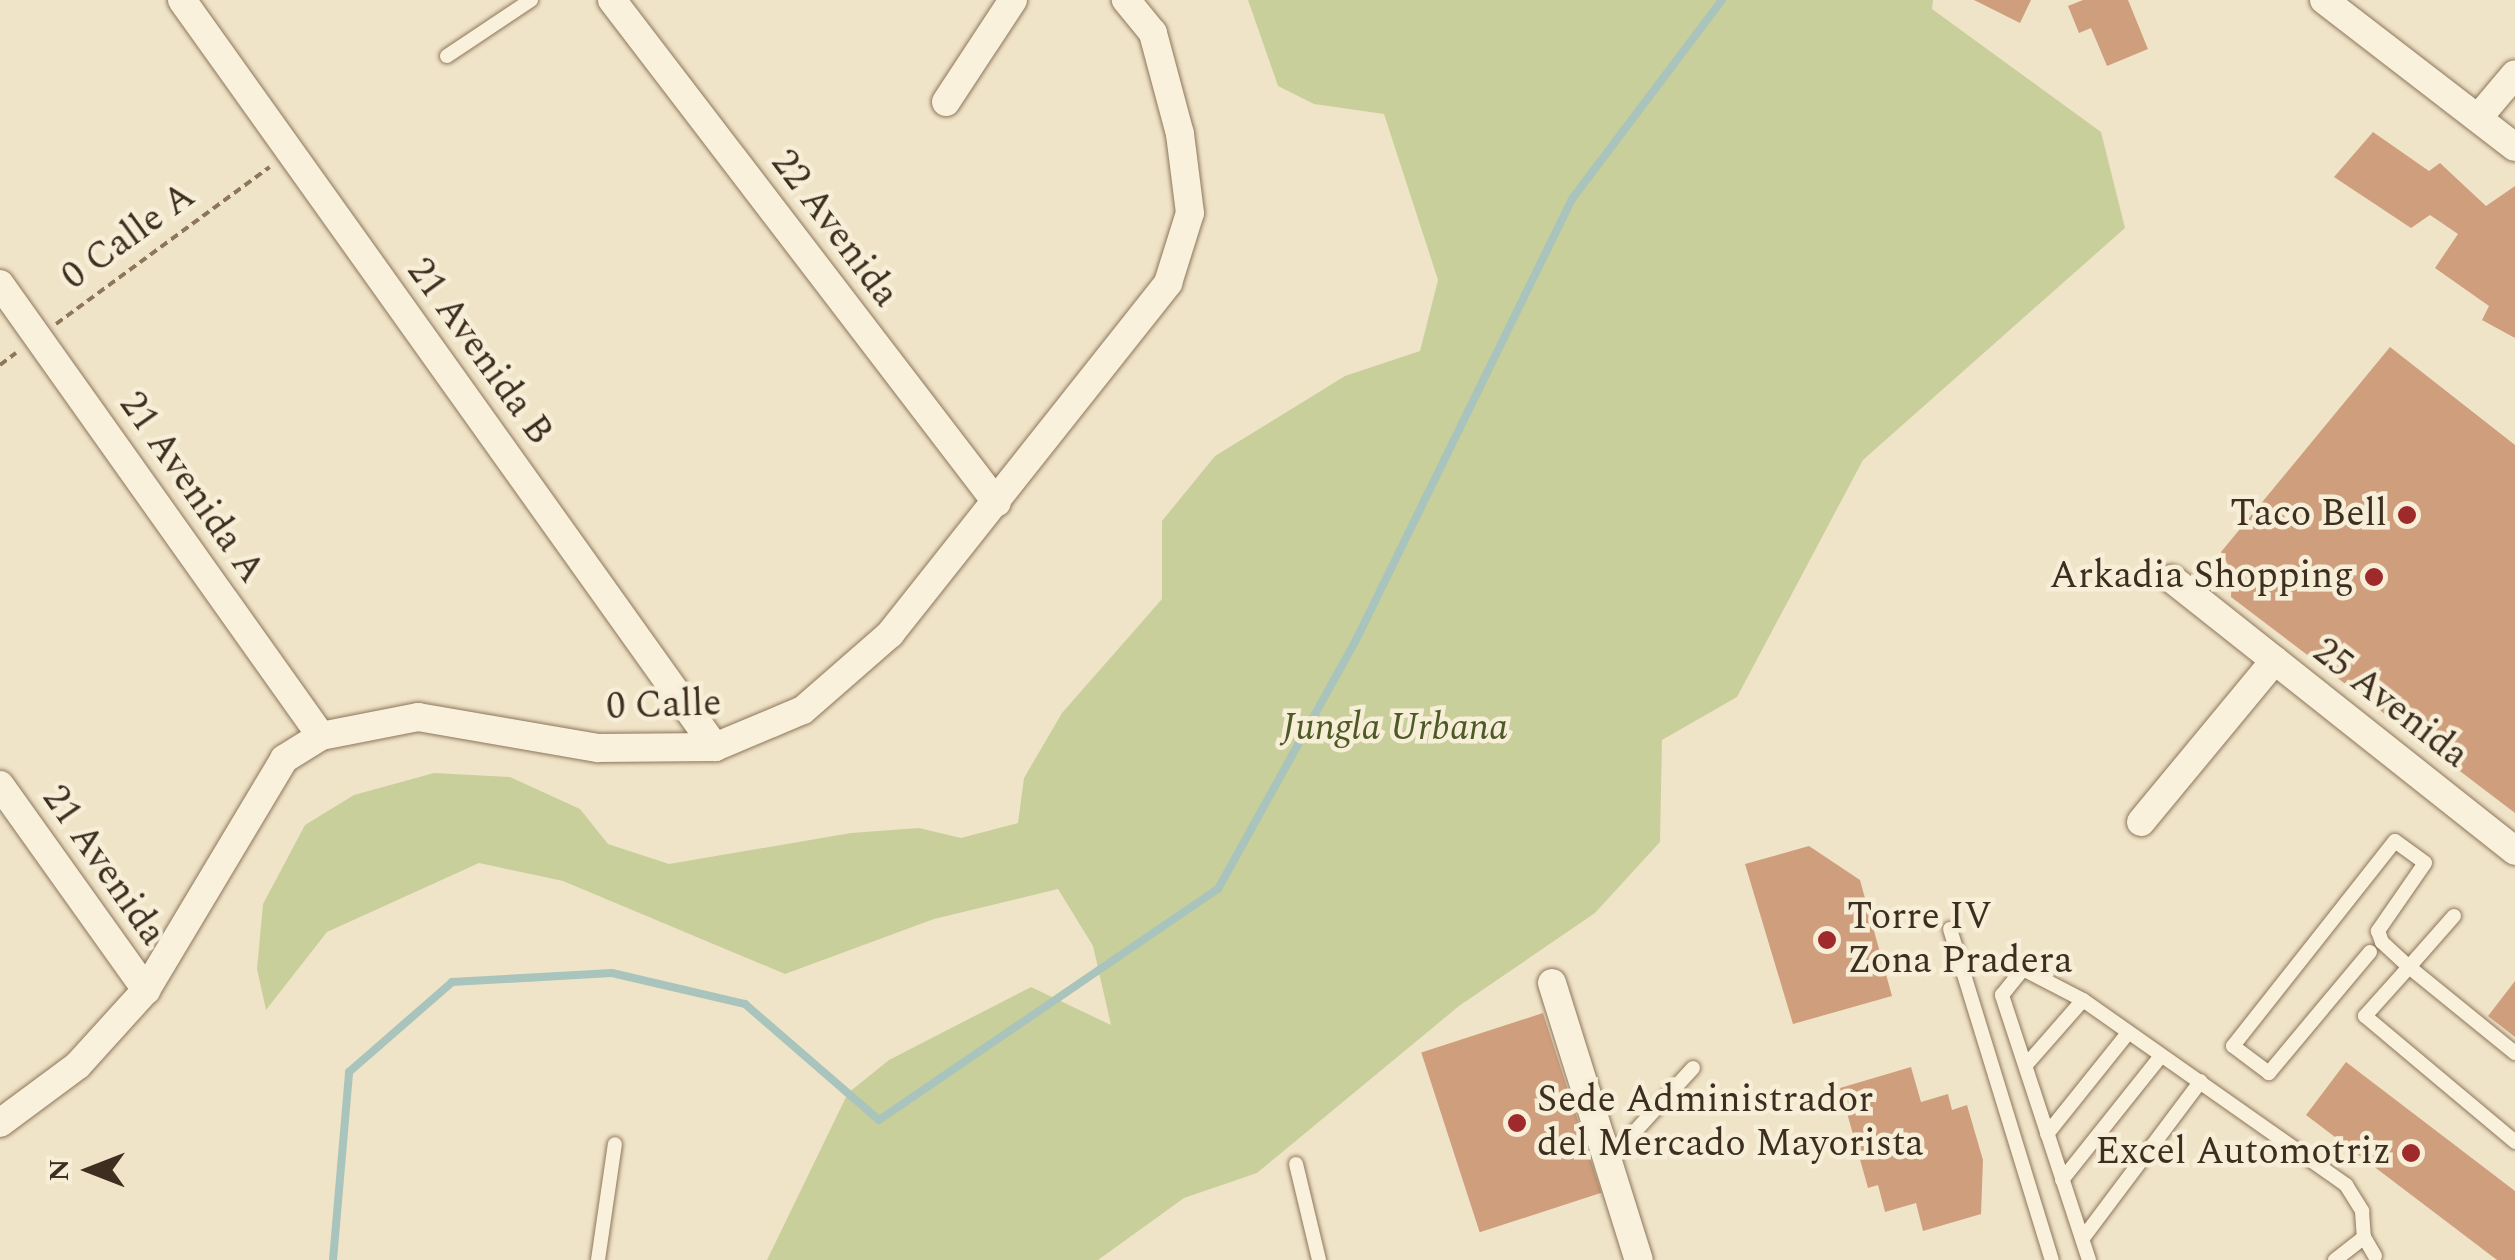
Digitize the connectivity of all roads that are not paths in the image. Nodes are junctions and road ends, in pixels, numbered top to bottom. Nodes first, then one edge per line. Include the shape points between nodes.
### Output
1 (182, 0) edge
2 (531, 0) edge
3 (612, 0) edge
4 (1013, 0) edge
5 (1126, 0) edge
6 (2324, 0) edge
7 (447, 56) dead end
8 (2515, 74) edge
9 (946, 102) dead end
10 (2478, 118) junction
11 (2515, 147) edge
12 (0, 284) edge
13 (997, 503) junction
14 (2172, 579) dead end
15 (2275, 660) junction
16 (321, 736) junction
17 (715, 747) junction
18 (0, 785) edge
19 (2141, 822) dead end
20 (2515, 851) edge
21 (2454, 916) dead end
22 (1950, 928) dead end
23 (2370, 952) dead end
24 (2409, 967) junction
25 (1552, 984) dead end
26 (146, 990) junction
27 (2083, 1000) junction
28 (2128, 1033) junction
29 (2515, 1053) edge
30 (2160, 1056) junction
31 (2026, 1066) junction
32 (1693, 1068) dead end
33 (2201, 1081) junction
34 (0, 1123) edge
35 (2047, 1134) junction
36 (2515, 1142) edge
37 (615, 1144) dead end
38 (1608, 1162) junction
39 (1296, 1164) dead end
40 (2062, 1180) junction
41 (2364, 1237) junction
42 (2083, 1238) junction
43 (2375, 1259) edge
44 (598, 1260) edge
45 (1319, 1260) edge
46 (1639, 1260) edge
47 (2052, 1260) edge
48 (2090, 1260) edge
49 (2335, 1260) edge

1 - 17 street, 21 Avenida B
2 - 7 lane
3 - 13 street, 22 Avenida
4 - 9 street
5 - 13 street, 0 Calle via 1153,33 1180,134 1190,213 1168,282
6 - 10 street
8 - 10 street
10 - 11 street
12 - 16 street, 21 Avenida A
13 - 17 street, 0 Calle via 890,634 846,674 803,710
14 - 15 street, 25 Avenida
15 - 19 street
15 - 20 street, 25 Avenida
16 - 17 street, 0 Calle via 418,718 598,748
16 - 26 street, 0 Calle via 284,759
18 - 26 street, 21 Avenida
21 - 24 lane
22 - 47 lane
23 - 24 lane via 2269,1073 2233,1046 2395,840 2425,864 2378,931
24 - 29 lane
24 - 36 lane via 2370,1008 2366,1022
25 - 38 street
26 - 34 street, 0 Calle via 78,1065
27 - 28 lane
27 - 31 lane
27 - 31 lane via 2029,968 2002,988
28 - 30 lane
28 - 35 lane
30 - 33 lane
30 - 40 lane
31 - 35 lane
32 - 38 lane
33 - 41 lane via 2346,1185 2362,1212
33 - 42 lane
35 - 40 lane
37 - 44 lane
38 - 46 street
39 - 45 lane
40 - 42 lane
41 - 43 lane
41 - 49 lane
42 - 48 lane

